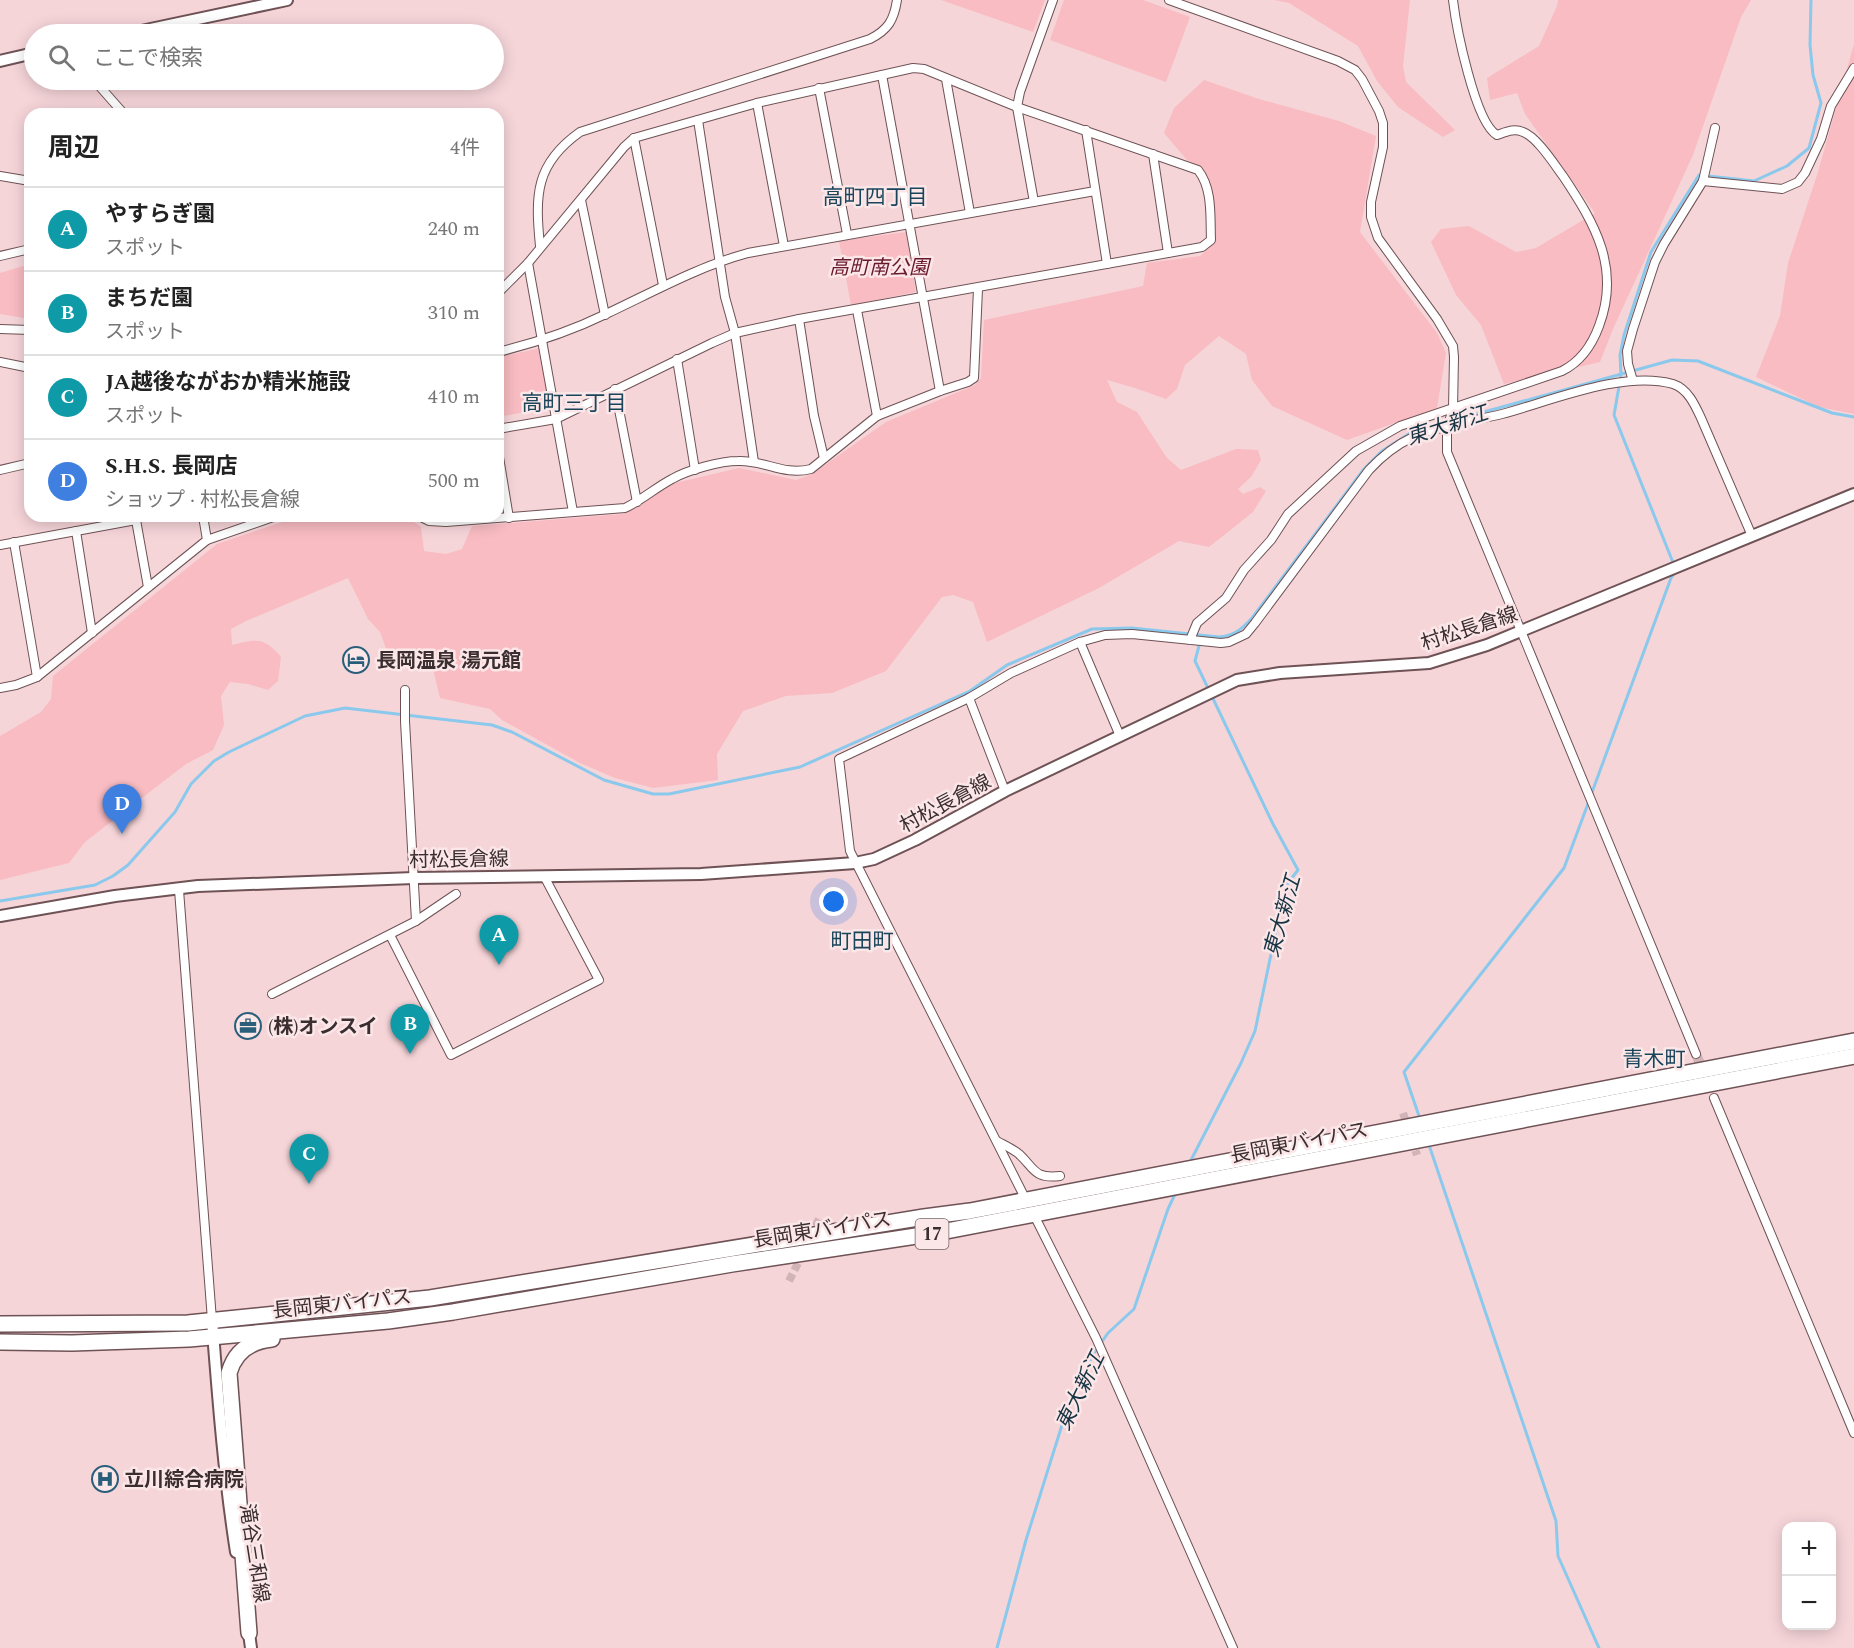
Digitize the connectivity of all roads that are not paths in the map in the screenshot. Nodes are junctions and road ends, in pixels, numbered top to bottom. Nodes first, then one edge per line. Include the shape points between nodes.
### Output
1 (287, 0) edge
2 (897, 0) edge
3 (1053, 0) edge
4 (1169, 0) edge
5 (1454, 0) edge
6 (174, 24) edge
7 (24, 55) edge
8 (0, 61) edge
9 (1854, 68) edge
10 (882, 75) junction
11 (946, 79) junction
12 (819, 88) junction
13 (103, 90) edge
14 (757, 103) junction
15 (1017, 107) junction
16 (119, 108) edge
17 (698, 120) junction
18 (1715, 128) dead end
19 (1086, 130) junction
20 (634, 138) junction
21 (1153, 154) junction
22 (0, 176) edge
23 (24, 180) edge
24 (1703, 181) junction
25 (1095, 191) junction
26 (581, 200) junction
27 (1034, 202) junction
28 (970, 213) junction
29 (909, 224) junction
30 (847, 234) junction
31 (540, 246) junction
32 (784, 246) junction
33 (24, 250) edge
34 (1168, 253) junction
35 (0, 256) edge
36 (720, 261) junction
37 (528, 263) junction
38 (1107, 264) junction
39 (663, 285) junction
40 (504, 287) edge
41 (978, 289) junction
42 (922, 299) junction
43 (857, 310) junction
44 (605, 315) junction
45 (799, 319) junction
46 (0, 329) edge
47 (24, 330) edge
48 (735, 333) junction
49 (542, 341) junction
50 (504, 350) edge
51 (677, 359) junction
52 (0, 362) edge
53 (24, 367) edge
54 (1633, 381) junction
55 (615, 389) junction
56 (940, 391) junction
57 (1453, 409) junction
58 (877, 416) junction
59 (556, 419) junction
60 (504, 428) edge
61 (1447, 428) junction
62 (824, 458) junction
63 (754, 462) junction
64 (24, 465) edge
65 (0, 467) edge
66 (695, 470) junction
67 (504, 488) edge
68 (1854, 494) edge
69 (637, 502) junction
70 (573, 512) junction
71 (504, 518) edge
72 (509, 518) junction
73 (125, 522) edge
74 (136, 522) edge
75 (203, 522) edge
76 (259, 522) edge
77 (76, 531) junction
78 (1752, 536) junction
79 (207, 540) junction
80 (14, 542) junction
81 (0, 545) edge
82 (148, 587) junction
83 (1521, 631) junction
84 (92, 633) junction
85 (1190, 640) junction
86 (1080, 642) junction
87 (37, 677) junction
88 (0, 688) edge
89 (405, 690) dead end
90 (969, 699) junction
91 (1119, 736) junction
92 (1005, 791) junction
93 (855, 863) junction
94 (544, 876) junction
95 (414, 878) junction
96 (179, 890) junction
97 (456, 894) dead end
98 (0, 916) edge
99 (416, 921) junction
100 (390, 935) junction
101 (272, 994) dead end
102 (1854, 1041) edge
103 (1696, 1054) tunnel mouth
104 (1854, 1056) edge
105 (1714, 1098) tunnel mouth
106 (996, 1140) junction
107 (1060, 1176) dead end
108 (1026, 1200) junction
109 (1033, 1215) junction
110 (212, 1320) junction
111 (387, 1321) junction
112 (0, 1324) edge
113 (213, 1336) junction
114 (0, 1342) edge
115 (1854, 1433) edge
116 (250, 1640) edge
117 (1233, 1648) edge

1 - 6 main road
2 - 31 street via 884,32 870,39 580,132 554,154 541,182
3 - 15 street
4 - 57 street via 1338,60 1362,79 1379,111 1384,135 1371,202 1374,227 1453,346
5 - 57 street via 1460,45 1480,114 1497,135 1513,130 1529,135 1555,165 1590,218 1609,290 1595,338 1571,366
7 - 8 main road
9 - 24 street via 1831,106 1821,139 1798,182 1782,189
10 - 11 street via 913,68
10 - 12 street
10 - 29 street
11 - 15 street
11 - 28 street
12 - 14 street
12 - 30 street
13 - 16 street
14 - 17 street
14 - 32 street
15 - 19 street
15 - 27 street
17 - 20 street
17 - 36 street
18 - 24 street
19 - 21 street
19 - 25 street
20 - 26 street
20 - 39 street
21 - 34 street
21 - 34 street via 1198,170 1209,198 1211,240 1202,247
22 - 23 street
24 - 54 street via 1655,262 1627,351
25 - 27 street
25 - 38 street
26 - 31 street
26 - 44 street
27 - 28 street
28 - 29 street
29 - 30 street
29 - 42 street
30 - 32 street
31 - 37 street
32 - 36 street
33 - 35 street
34 - 38 street
36 - 39 street
36 - 48 street
37 - 40 street
37 - 49 street
38 - 41 street
39 - 44 street
41 - 42 street
41 - 56 street via 974,378
42 - 43 street
42 - 56 street
43 - 45 street
43 - 58 street
44 - 49 street
45 - 48 street
45 - 62 street
46 - 47 street
48 - 51 street
48 - 63 street
49 - 50 street
49 - 59 street
51 - 55 street
51 - 66 street
52 - 53 street
54 - 61 street
54 - 78 street via 1671,384 1686,392
55 - 59 street
55 - 69 street
56 - 58 street
57 - 61 street
57 - 85 street via 1400,426 1356,451 1288,514 1226,598 1197,623
58 - 62 street
59 - 60 street
59 - 70 street
61 - 83 street via 1448,452
61 - 85 street via 1413,437 1379,459 1246,634 1221,643
62 - 63 street via 811,469 798,472
63 - 66 street via 737,460
64 - 65 street
66 - 69 street via 673,478
67 - 72 street
68 - 78 main road, 村松長倉線
69 - 70 street via 625,507
70 - 72 street
71 - 72 street
73 - 77 street
74 - 82 street
75 - 79 street
76 - 79 street
77 - 80 street
77 - 84 street
78 - 83 main road, 村松長倉線
79 - 82 street
80 - 81 street
80 - 87 street
82 - 84 street
83 - 91 main road, 村松長倉線 via 1429,663 1280,673 1237,680
83 - 103 street
84 - 87 street
85 - 86 street via 1132,634
86 - 90 street via 1011,673
86 - 91 street
87 - 88 street
89 - 95 street
90 - 92 street
90 - 93 street via 839,759 847,837
91 - 92 main road, 村松長倉線
92 - 93 main road, 村松長倉線 via 915,840 874,859
93 - 94 main road, 村松長倉線 via 701,874
93 - 106 street
94 - 95 main road, 村松長倉線
94 - 100 street via 599,980 451,1055
95 - 96 main road, 村松長倉線
95 - 99 street
96 - 98 main road, 村松長倉線 via 115,896
96 - 110 street
97 - 99 street
99 - 100 street
100 - 101 street
102 - 108 highway, 長岡東バイパス / 17
104 - 109 highway, 長岡東バイパス / 17
105 - 115 street
106 - 107 street via 1019,1154 1040,1175
106 - 108 street
108 - 109 street
108 - 110 highway, 長岡東バイパス / 17 via 430,1299
109 - 111 highway, 長岡東バイパス / 17
109 - 117 street via 1096,1338
110 - 112 highway, 長岡東バイパス / 17
110 - 113 main road, 滝谷三和線
111 - 113 highway, 長岡東バイパス / 17
111 - 116 highway via 313,1336 261,1340 233,1360 229,1385
113 - 114 highway, 長岡東バイパス / 17
113 - 116 main road, 滝谷三和線 via 230,1509

